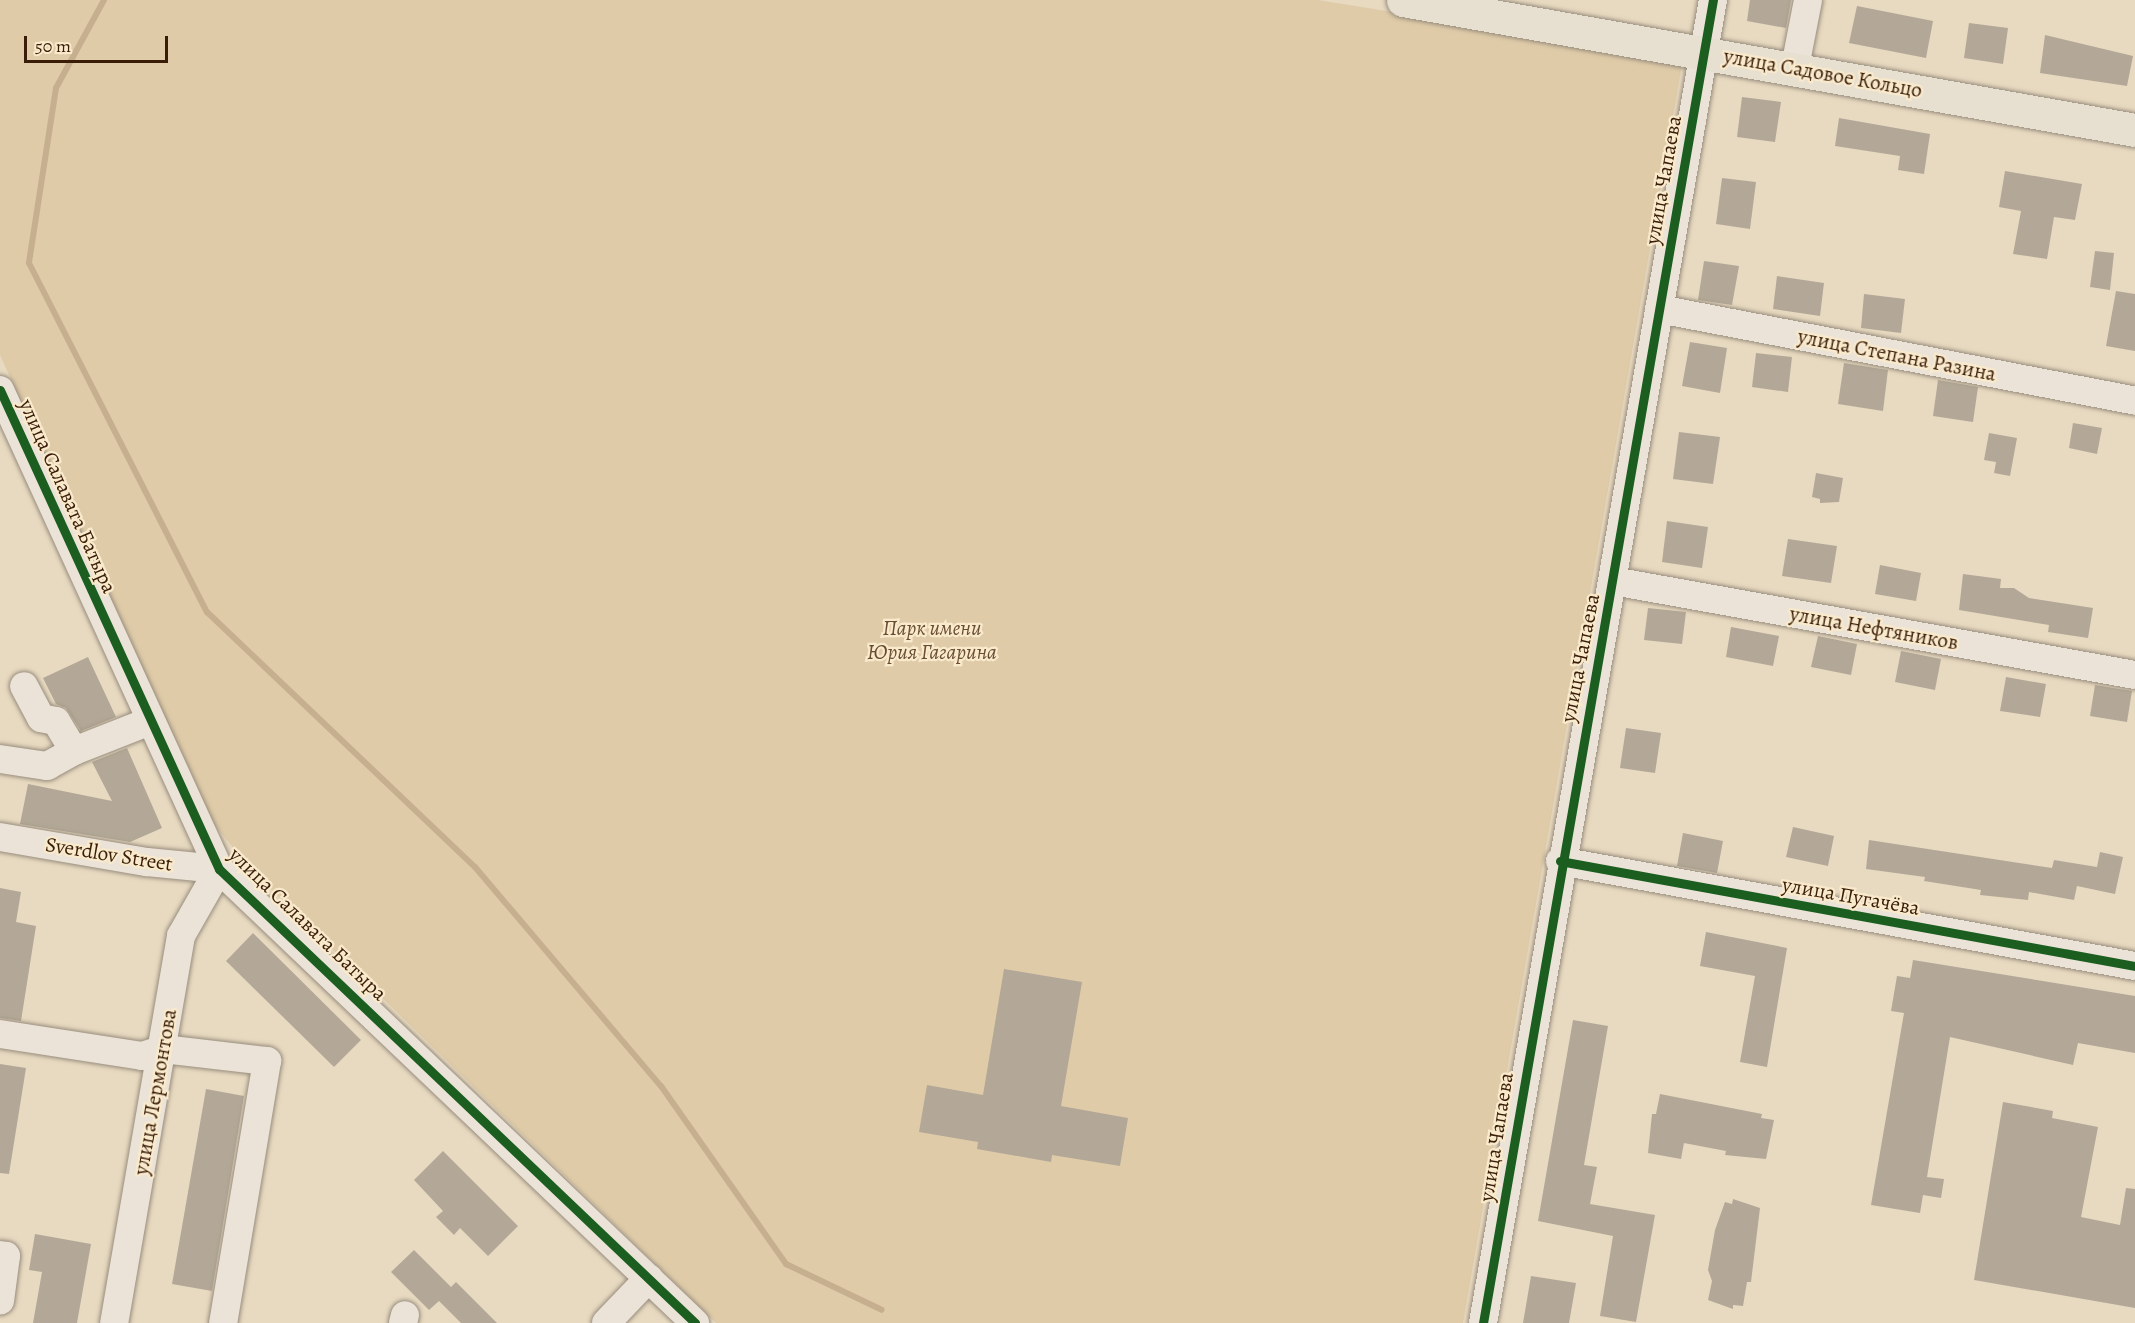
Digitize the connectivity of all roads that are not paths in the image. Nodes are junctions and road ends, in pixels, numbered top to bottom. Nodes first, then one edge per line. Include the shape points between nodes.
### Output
1 (1404, 0) edge
2 (1713, 0) edge
3 (1808, 0) edge
4 (1448, 4) edge
5 (1704, 51) junction
6 (1795, 68) junction
7 (2135, 130) edge
8 (1659, 309) junction
9 (1, 395) edge
10 (2135, 401) edge
11 (1612, 581) junction
12 (2135, 675) edge
13 (24, 686) dead end
14 (150, 721) junction
15 (74, 751) junction
16 (0, 759) edge
17 (0, 837) edge
18 (1560, 861) junction
19 (219, 869) junction
20 (2135, 966) edge
21 (0, 1034) edge
22 (163, 1048) junction
23 (0, 1255) edge
24 (649, 1278) junction
25 (0, 1301) edge
26 (114, 1323) edge
27 (223, 1323) edge
28 (606, 1323) edge
29 (695, 1323) edge
30 (1483, 1323) edge

1 - 4 main road, улица Садовое Кольцо
2 - 5 street, улица Чапаева
3 - 6 street
4 - 5 main road, улица Садовое Кольцо
5 - 6 main road, улица Садовое Кольцо
5 - 8 street, улица Чапаева
6 - 7 main road, улица Садовое Кольцо
8 - 10 street, улица Степана Разина
8 - 11 street, улица Чапаева
9 - 14 street, улица Салавата Батыра
11 - 12 street, улица Нефтяников
11 - 18 street, улица Чапаева
13 - 15 street via 41,718 56,721
14 - 15 street
14 - 19 street, улица Салавата Батыра
15 - 16 street via 47,765
17 - 19 street, Sverdlov Street via 147,862
18 - 20 street, улица Пугачёва
18 - 30 street, улица Чапаева
19 - 22 street, улица Лермонтова via 181,936
19 - 24 street, улица Салавата Батыра
21 - 22 street via 142,1056
22 - 26 street, улица Лермонтова
22 - 27 street via 267,1060
23 - 25 street via 6,1256
24 - 28 street
24 - 29 street, улица Салавата Батыра

